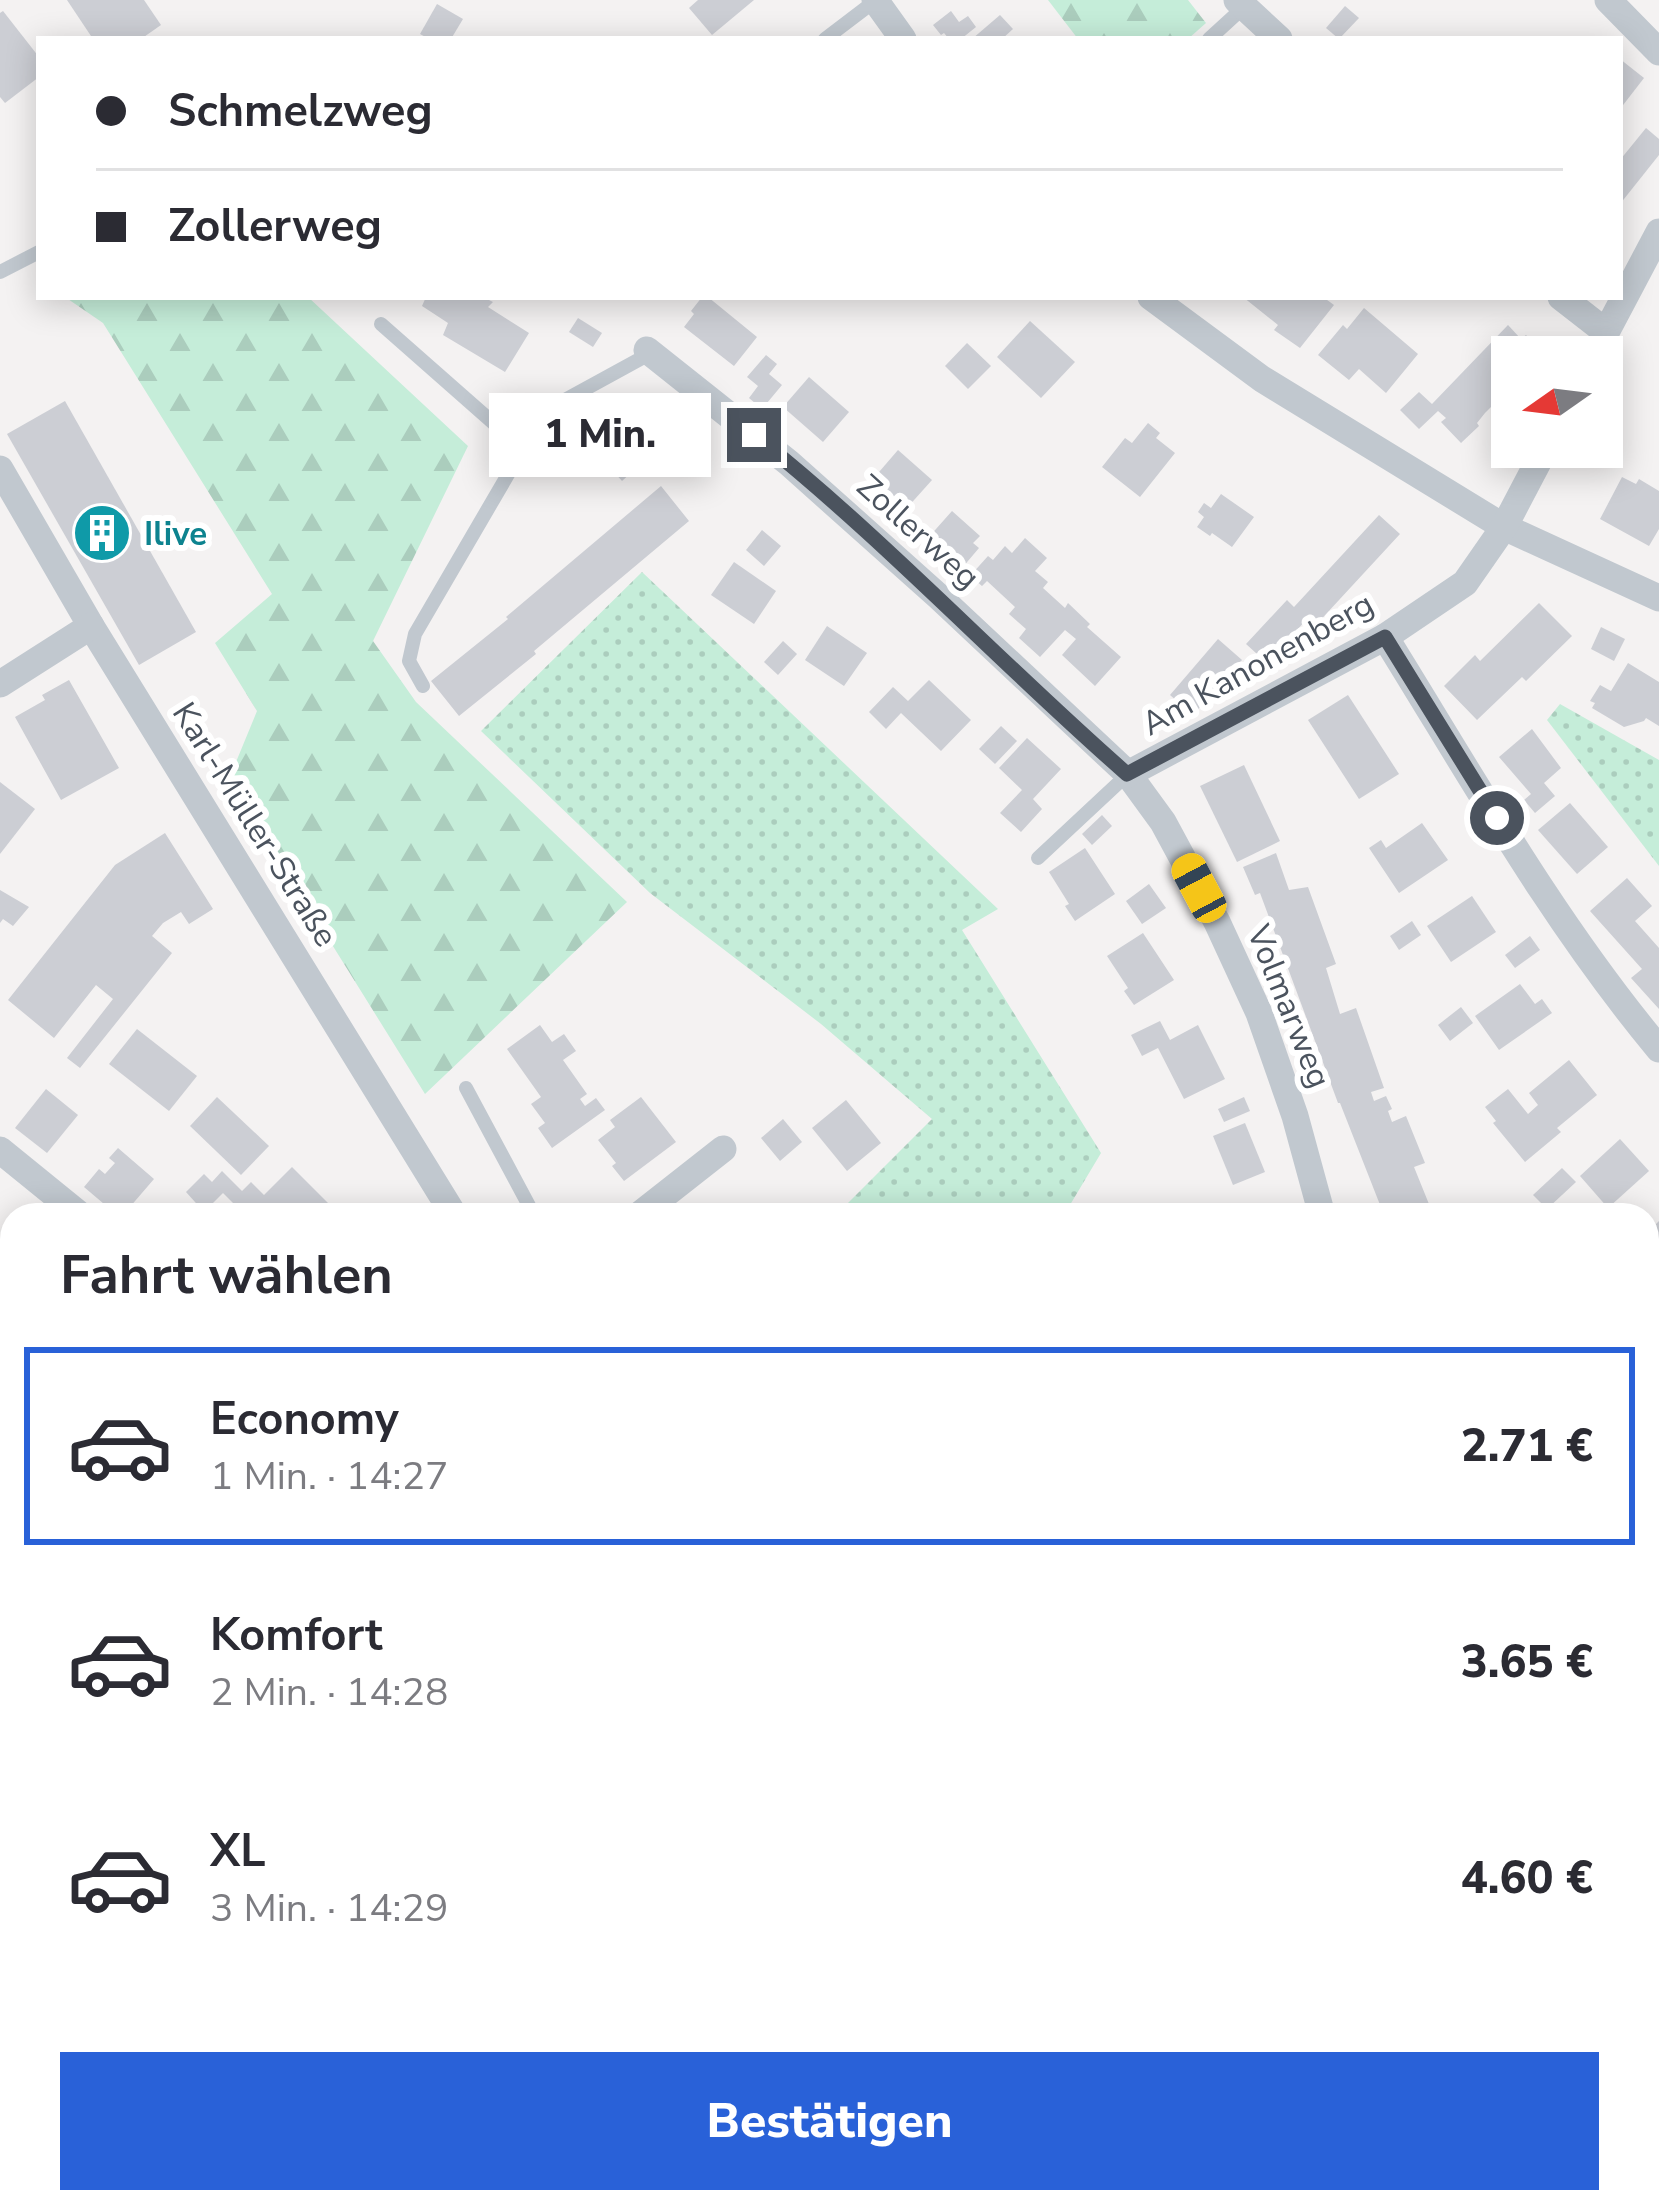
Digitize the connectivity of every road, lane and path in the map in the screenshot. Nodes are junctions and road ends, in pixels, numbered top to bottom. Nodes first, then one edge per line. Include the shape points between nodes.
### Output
1 (1608, 0) edge
2 (875, 1) edge
3 (1240, 4) edge
4 (829, 36) edge
5 (901, 36) edge
6 (1212, 36) edge
7 (1276, 36) edge
8 (1659, 52) edge
9 (1659, 232) edge
10 (36, 254) edge
11 (0, 272) edge
12 (1154, 300) edge
13 (1563, 300) edge
14 (1623, 300) edge
15 (1623, 300) edge
16 (381, 324) dead end
17 (1592, 336) edge
18 (1604, 336) edge
19 (649, 351) joint
20 (523, 449) junction
21 (1535, 468) edge
22 (0, 470) edge
23 (1504, 526) junction
24 (1659, 598) edge
25 (91, 626) junction
26 (1385, 637) junction
27 (0, 684) edge
28 (423, 686) dead end
29 (1127, 774) junction
30 (1038, 858) dead end
31 (1659, 1049) edge
32 (466, 1088) dead end
33 (723, 1149) dead end
34 (0, 1150) edge
35 (65, 1203) edge
36 (447, 1203) edge
37 (528, 1203) edge
38 (654, 1203) edge
39 (1319, 1203) edge

1 - 8 street
2 - 4 lane
2 - 5 street
3 - 6 lane
3 - 7 street
9 - 14 street
10 - 11 lane
12 - 23 street via 1262,379
13 - 17 street
15 - 18 street
16 - 20 lane
19 - 20 lane, Zollerweg via 545,411
19 - 29 street, Zollerweg via 789,463
20 - 28 lane, Zollerweg via 416,634 409,662
21 - 23 street, Am Kanonenberg
22 - 25 street, Karl-Müller-Straße
23 - 24 street
23 - 26 street, Am Kanonenberg via 1465,583
25 - 27 street
25 - 36 street, Karl-Müller-Straße
26 - 29 street, Am Kanonenberg
26 - 31 street via 1559,918
29 - 30 lane, Am Kanonenberg
29 - 39 street, Volmarweg via 1163,822 1259,1013
32 - 37 lane
33 - 38 street
34 - 35 street

